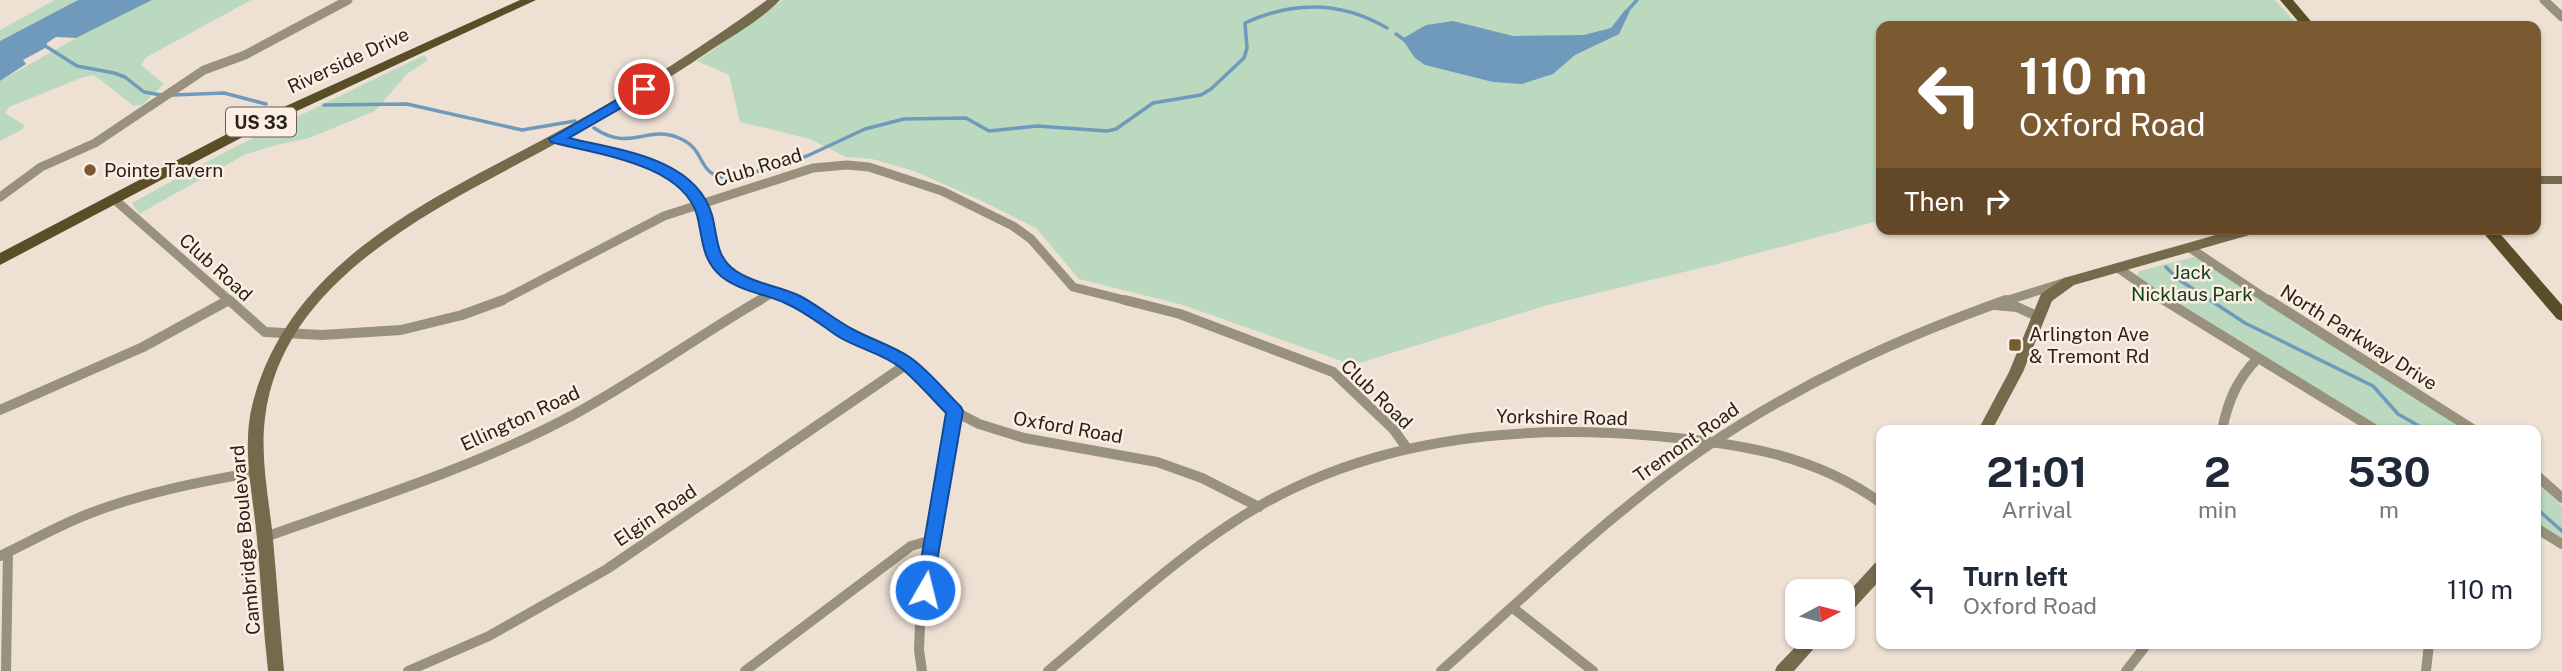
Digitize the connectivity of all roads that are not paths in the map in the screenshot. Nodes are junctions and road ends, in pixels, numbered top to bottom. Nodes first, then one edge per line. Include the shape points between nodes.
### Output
1 (348, 0) edge
2 (530, 0) edge
3 (774, 0) edge
4 (2286, 0) edge
5 (2544, 0) edge
6 (2562, 17) edge
7 (2305, 21) edge
8 (556, 139) junction
9 (2541, 180) edge
10 (2562, 180) edge
11 (0, 197) edge
12 (114, 199) junction
13 (699, 203) junction
14 (2234, 235) edge
15 (2492, 235) edge
16 (2190, 248) junction
17 (0, 260) edge
18 (2118, 268) junction
19 (2069, 281) junction
20 (772, 293) junction
21 (227, 301) junction
22 (1992, 305) junction
23 (2562, 314) edge
24 (2037, 316) junction
25 (287, 335) junction
26 (2258, 358) junction
27 (907, 364) junction
28 (0, 410) edge
29 (955, 411) junction
30 (1988, 425) edge
31 (2223, 425) edge
32 (2368, 425) edge
33 (2466, 425) edge
34 (1716, 441) junction
35 (1406, 447) junction
36 (256, 472) junction
37 (2541, 479) edge
38 (2562, 498) edge
39 (1876, 500) edge
40 (1259, 507) junction
41 (2541, 531) edge
42 (265, 537) junction
43 (932, 540) junction
44 (2562, 544) edge
45 (4, 554) edge
46 (1876, 573) edge
47 (1855, 596) edge
48 (1514, 608) junction
49 (1804, 649) edge
50 (2143, 649) edge
51 (2428, 649) edge
52 (6, 671) edge
53 (276, 671) edge
54 (408, 671) edge
55 (745, 671) edge
56 (922, 671) edge
57 (1048, 671) edge
58 (1441, 671) edge
59 (1593, 671) edge
60 (1783, 671) edge
61 (2126, 671) edge
62 (2426, 671) edge

1 - 11 street via 245,55 204,70 95,143 41,167
2 - 12 main road, Riverside Drive / US 33 via 251,127
3 - 8 street, Cambridge Boulevard via 685,63
4 - 7 main road
5 - 6 street
8 - 13 street, Oxford Road via 655,166 690,189
8 - 25 street, Cambridge Boulevard via 431,204 383,236 322,290
9 - 10 street
12 - 17 main road, Riverside Drive / US 33
12 - 21 street, Club Road
13 - 20 street, Oxford Road via 717,263 741,281
13 - 25 street, Club Road via 631,232 497,303 462,315 401,330
13 - 35 street, Club Road via 832,165 869,167 942,191 1023,232 1073,287 1180,314 1333,372
14 - 16 street, Tremont Road
15 - 23 main road
16 - 18 street, Tremont Road
16 - 33 street, North Parkway Drive
18 - 19 street, Tremont Road
18 - 26 street
19 - 22 street, Tremont Road
19 - 24 street via 2046,298
20 - 27 street, Oxford Road via 814,310 846,333
20 - 42 street, Ellington Road via 544,430
21 - 25 street, Club Road via 265,332
21 - 28 street via 143,347
22 - 24 street via 2009,305
22 - 34 street, Tremont Road via 1872,351 1802,386
24 - 30 street
25 - 36 street, Cambridge Boulevard via 260,401
26 - 31 street via 2242,371 2230,393
26 - 32 street
27 - 29 street, Oxford Road
27 - 54 street, Elgin Road via 607,569 489,636
29 - 40 street, Oxford Road via 1003,434 1175,467
29 - 43 street
34 - 35 street, Yorkshire Road via 1530,430
34 - 39 street, Yorkshire Road via 1776,453 1845,479
34 - 48 street, Tremont Road via 1629,506
35 - 40 street, Yorkshire Road via 1349,466
36 - 42 street, Cambridge Boulevard
36 - 45 street via 145,496 87,515
37 - 38 street
40 - 57 street, Yorkshire Road via 1200,547
41 - 44 street
42 - 53 street, Cambridge Boulevard
43 - 55 street via 911,546 892,559
43 - 56 street via 920,624
45 - 52 street
46 - 47 street
48 - 58 street, Tremont Road
48 - 59 street
49 - 60 street
50 - 61 street
51 - 62 street

